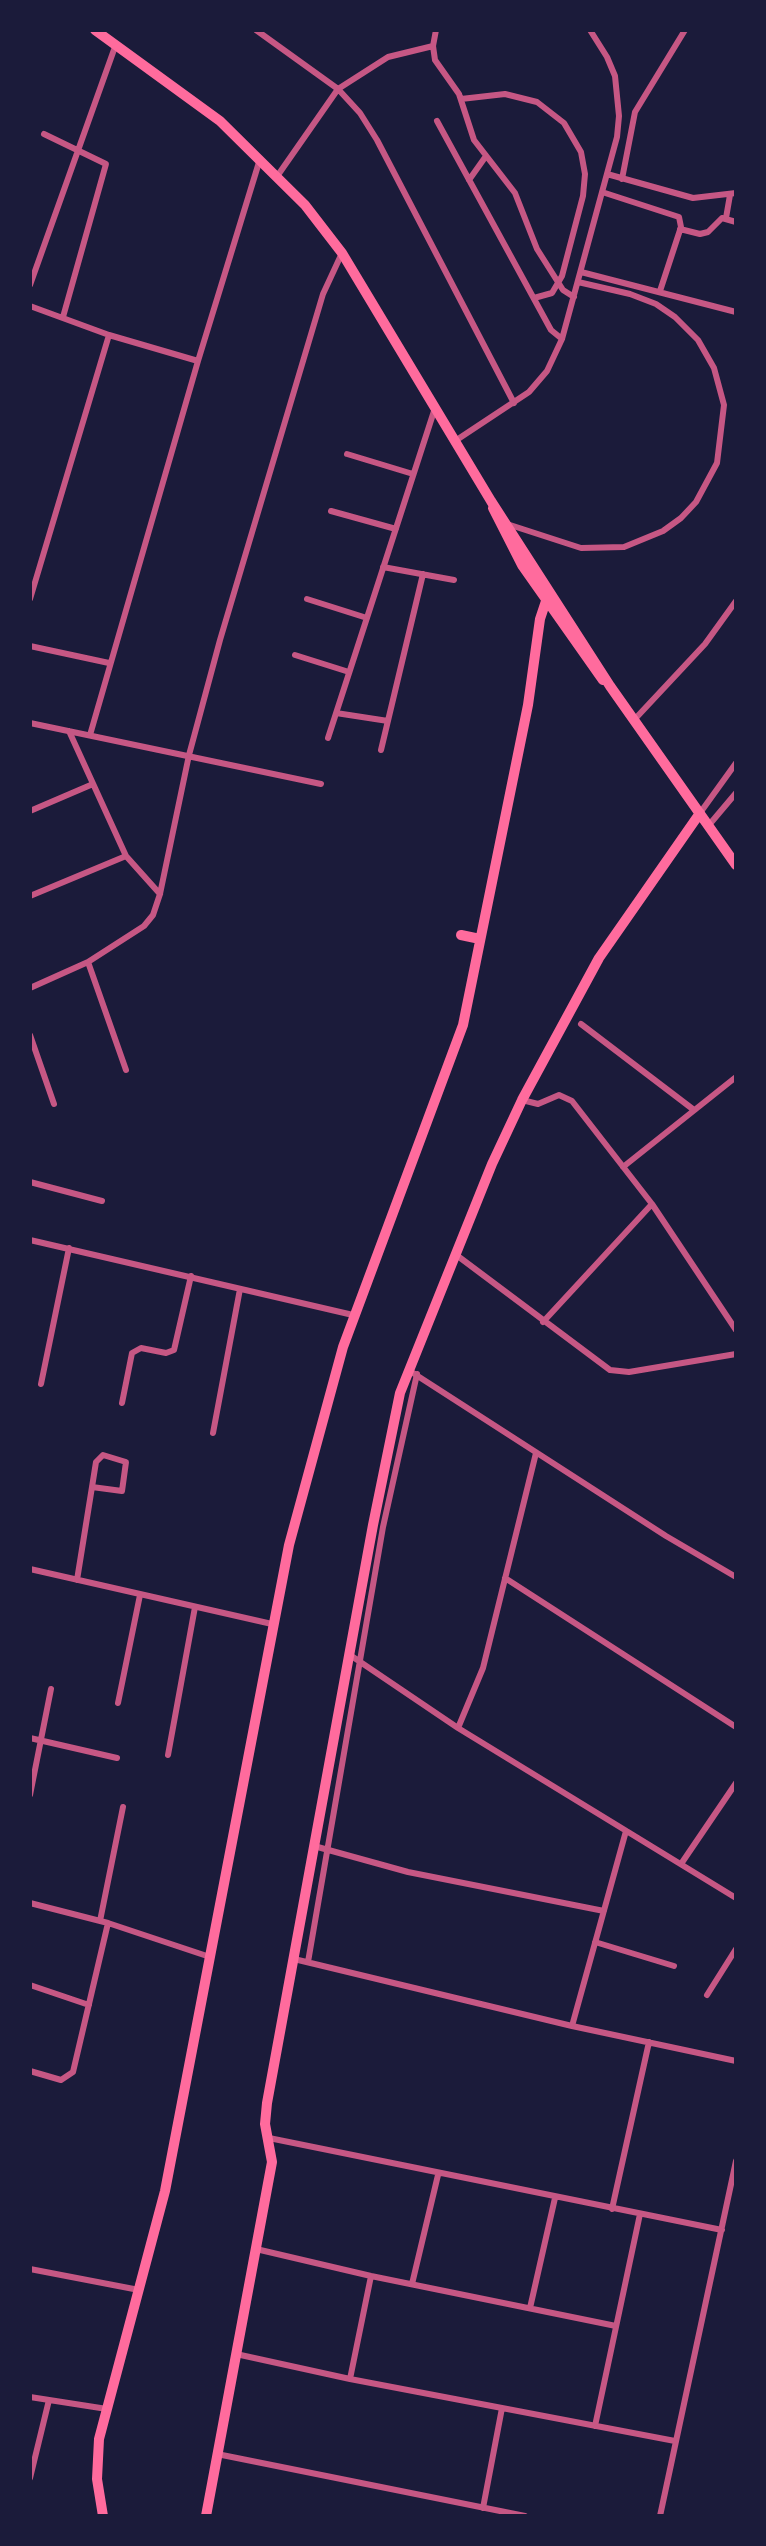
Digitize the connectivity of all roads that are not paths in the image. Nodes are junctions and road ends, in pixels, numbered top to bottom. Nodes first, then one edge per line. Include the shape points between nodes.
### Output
1 (95, 30) edge
2 (256, 30) edge
3 (436, 30) edge
4 (590, 30) edge
5 (685, 30) edge
6 (116, 44) junction
7 (433, 46) junction
8 (338, 89) junction
9 (461, 99) junction
10 (437, 121) dead end
11 (44, 134) dead end
12 (78, 148) junction
13 (486, 156) junction
14 (260, 158) junction
15 (607, 174) junction
16 (278, 175) junction
17 (622, 179) junction
18 (469, 180) junction
19 (602, 192) junction
20 (733, 194) edge
21 (726, 218) junction
22 (736, 222) edge
23 (680, 229) junction
24 (342, 253) junction
25 (581, 272) junction
26 (578, 282) junction
27 (560, 284) junction
28 (30, 285) edge
29 (660, 291) junction
30 (574, 297) junction
31 (534, 298) junction
32 (30, 306) edge
33 (736, 312) edge
34 (63, 317) junction
35 (109, 335) junction
36 (562, 339) junction
37 (198, 360) junction
38 (514, 403) junction
39 (435, 408) junction
40 (454, 440) junction
41 (347, 454) dead end
42 (414, 474) junction
43 (491, 500) junction
44 (331, 511) dead end
45 (507, 524) junction
46 (396, 529) junction
47 (383, 567) junction
48 (423, 574) junction
49 (454, 580) dead end
50 (30, 599) edge
51 (307, 599) dead end
52 (549, 599) junction
53 (736, 601) edge
54 (367, 618) junction
55 (30, 646) edge
56 (295, 655) dead end
57 (108, 663) junction
58 (349, 672) junction
59 (336, 713) junction
60 (634, 720) junction
61 (388, 721) junction
62 (30, 723) edge
63 (69, 731) junction
64 (90, 735) junction
65 (328, 738) dead end
66 (381, 750) dead end
67 (190, 755) junction
68 (736, 763) edge
69 (93, 784) junction
70 (321, 784) dead end
71 (736, 793) edge
72 (30, 811) edge
73 (700, 813) junction
74 (709, 825) junction
75 (126, 856) junction
76 (736, 865) edge
77 (160, 894) junction
78 (30, 896) edge
79 (461, 935) dead end
80 (480, 939) junction
81 (88, 962) junction
82 (30, 988) edge
83 (581, 1024) dead end
84 (30, 1035) edge
85 (126, 1070) dead end
86 (736, 1077) edge
87 (522, 1100) junction
88 (54, 1104) dead end
89 (694, 1111) junction
90 (623, 1167) junction
91 (30, 1182) edge
92 (102, 1201) dead end
93 (652, 1204) junction
94 (30, 1240) edge
95 (69, 1248) junction
96 (454, 1254) junction
97 (191, 1276) junction
98 (240, 1289) junction
99 (353, 1315) junction
100 (543, 1322) junction
101 (736, 1330) edge
102 (736, 1354) edge
103 (412, 1372) junction
104 (41, 1384) dead end
105 (122, 1404) dead end
106 (213, 1433) dead end
107 (536, 1453) junction
108 (92, 1487) junction
109 (30, 1569) edge
110 (736, 1577) edge
111 (505, 1578) junction
112 (77, 1580) junction
113 (140, 1595) junction
114 (195, 1607) junction
115 (272, 1624) junction
116 (350, 1655) junction
117 (361, 1661) junction
118 (51, 1689) dead end
119 (118, 1703) dead end
120 (736, 1727) edge
121 (458, 1728) junction
122 (30, 1738) edge
123 (40, 1741) junction
124 (168, 1755) dead end
125 (117, 1758) dead end
126 (736, 1783) edge
127 (30, 1795) edge
128 (123, 1807) dead end
129 (626, 1831) junction
130 (314, 1846) junction
131 (328, 1849) junction
132 (681, 1864) junction
133 (736, 1898) edge
134 (30, 1903) edge
135 (604, 1911) junction
136 (104, 1922) junction
137 (596, 1942) junction
138 (736, 1949) edge
139 (210, 1957) junction
140 (294, 1959) junction
141 (308, 1962) junction
142 (674, 1966) dead end
143 (30, 1985) edge
144 (707, 1995) dead end
145 (89, 2004) junction
146 (572, 2026) junction
147 (649, 2042) junction
148 (736, 2061) edge
149 (30, 2071) edge
150 (270, 2138) junction
151 (736, 2161) edge
152 (438, 2175) junction
153 (555, 2198) junction
154 (612, 2209) junction
155 (640, 2214) junction
156 (722, 2230) junction
157 (256, 2249) junction
158 (30, 2269) edge
159 (371, 2276) junction
160 (412, 2284) junction
161 (139, 2290) junction
162 (530, 2308) junction
163 (616, 2326) junction
164 (236, 2354) junction
165 (350, 2379) junction
166 (30, 2397) edge
167 (49, 2400) junction
168 (502, 2408) junction
169 (107, 2409) junction
170 (595, 2426) junction
171 (675, 2441) junction
172 (217, 2454) junction
173 (30, 2478) edge
174 (483, 2508) junction
175 (103, 2516) edge
176 (206, 2516) edge
177 (525, 2516) edge
178 (660, 2516) edge

1 - 6 main road
2 - 8 street
3 - 7 street
4 - 15 street via 607,57 618,96 617,137
5 - 17 street via 635,112
6 - 12 street
6 - 14 main road via 220,121
7 - 8 street via 388,57
7 - 9 street via 439,67
8 - 16 street
8 - 38 street via 377,140
9 - 13 street via 469,128
9 - 27 street via 494,94 527,98 556,115 576,142 584,185
10 - 18 street
11 - 12 street
12 - 28 street
12 - 34 street via 103,161 106,168
13 - 18 street
13 - 27 street via 519,200 537,248
14 - 16 main road
14 - 37 street
15 - 17 street
15 - 19 street
16 - 24 main road
17 - 20 street via 693,198
18 - 31 street
19 - 23 street via 676,214
19 - 25 street
20 - 21 street
21 - 22 street
21 - 23 street via 704,234
23 - 29 street
24 - 39 main road
24 - 67 street via 323,294
25 - 26 street
25 - 29 street
26 - 30 street
26 - 45 street via 648,300 675,317 698,340 714,368 724,405 717,463 696,502 681,518 624,547 581,548
27 - 30 street
27 - 31 street via 546,296
29 - 33 street
30 - 36 street
31 - 36 street via 551,330
32 - 34 street
34 - 35 street
35 - 37 street
35 - 50 street
36 - 38 street via 539,382
37 - 57 street
38 - 40 street
39 - 40 main road
39 - 42 street
40 - 43 main road
41 - 42 street
42 - 46 street
43 - 45 main road
43 - 52 main road via 502,530
44 - 46 street
45 - 52 main road
46 - 47 street
47 - 48 street
47 - 54 street
48 - 49 street
48 - 61 street
51 - 54 street
52 - 60 main road
52 - 80 main road via 540,618 526,716
53 - 60 street via 705,645
54 - 58 street
55 - 57 street
56 - 58 street
57 - 64 street
58 - 59 street
59 - 61 street
59 - 65 street
60 - 73 main road
61 - 66 street
62 - 63 street
63 - 64 street
63 - 69 street
64 - 67 street
67 - 70 street
67 - 77 street
68 - 73 street
69 - 72 street
69 - 75 street
71 - 74 street
73 - 74 main road
73 - 87 main road via 599,958
74 - 76 main road
75 - 77 street
75 - 78 street
77 - 81 street via 144,926
79 - 80 main road
80 - 99 main road via 457,1046
81 - 82 street
81 - 85 street
83 - 89 street
84 - 88 street
86 - 89 street
87 - 90 street via 538,1104 555,1096 570,1099
87 - 96 main road
89 - 90 street
90 - 93 street
91 - 92 street
93 - 100 street
93 - 101 street
94 - 95 street
95 - 97 street
95 - 104 street
96 - 100 street
96 - 103 main road
97 - 98 street
97 - 105 street via 174,1350 141,1348 132,1353
98 - 99 street
98 - 106 street
99 - 115 main road via 323,1413
100 - 102 street via 614,1371
103 - 107 street
103 - 116 main road via 396,1408
103 - 117 street
107 - 110 street
107 - 111 street
108 - 108 street via 99,1457 126,1462 122,1491
108 - 112 street
109 - 112 street
111 - 120 street
111 - 121 street via 483,1668
112 - 113 street
113 - 114 street
113 - 119 street
114 - 115 street
114 - 124 street
115 - 139 main road
116 - 117 street
116 - 130 main road
117 - 121 street
117 - 131 street
118 - 123 street
121 - 129 street
122 - 123 street
123 - 125 street
123 - 127 street
126 - 132 street
128 - 136 street
129 - 132 street
129 - 135 street
130 - 131 street
130 - 140 main road
131 - 135 street via 408,1872
131 - 141 street
132 - 133 street
134 - 136 street
135 - 137 street
136 - 139 street
136 - 145 street
137 - 142 street
137 - 146 street
138 - 144 street
139 - 161 main road via 164,2191
140 - 141 street
140 - 150 main road via 266,2110
141 - 146 street
143 - 145 street
145 - 149 street via 71,2075 58,2080
146 - 147 street
147 - 148 street
147 - 154 street
150 - 152 street
150 - 157 main road via 272,2162
151 - 156 street
152 - 153 street
152 - 160 street
153 - 154 street
153 - 162 street
154 - 155 street
155 - 156 street
155 - 163 street
156 - 171 street
157 - 159 street
157 - 164 main road
158 - 161 street
159 - 160 street
159 - 165 street
160 - 162 street
161 - 169 main road
162 - 163 street
163 - 170 street
164 - 165 street
164 - 172 main road
165 - 168 street
166 - 167 street
167 - 169 street
167 - 173 street
168 - 170 street
168 - 174 street
169 - 175 main road via 97,2466
170 - 171 street
171 - 178 street
172 - 174 street
172 - 176 main road
174 - 177 street

